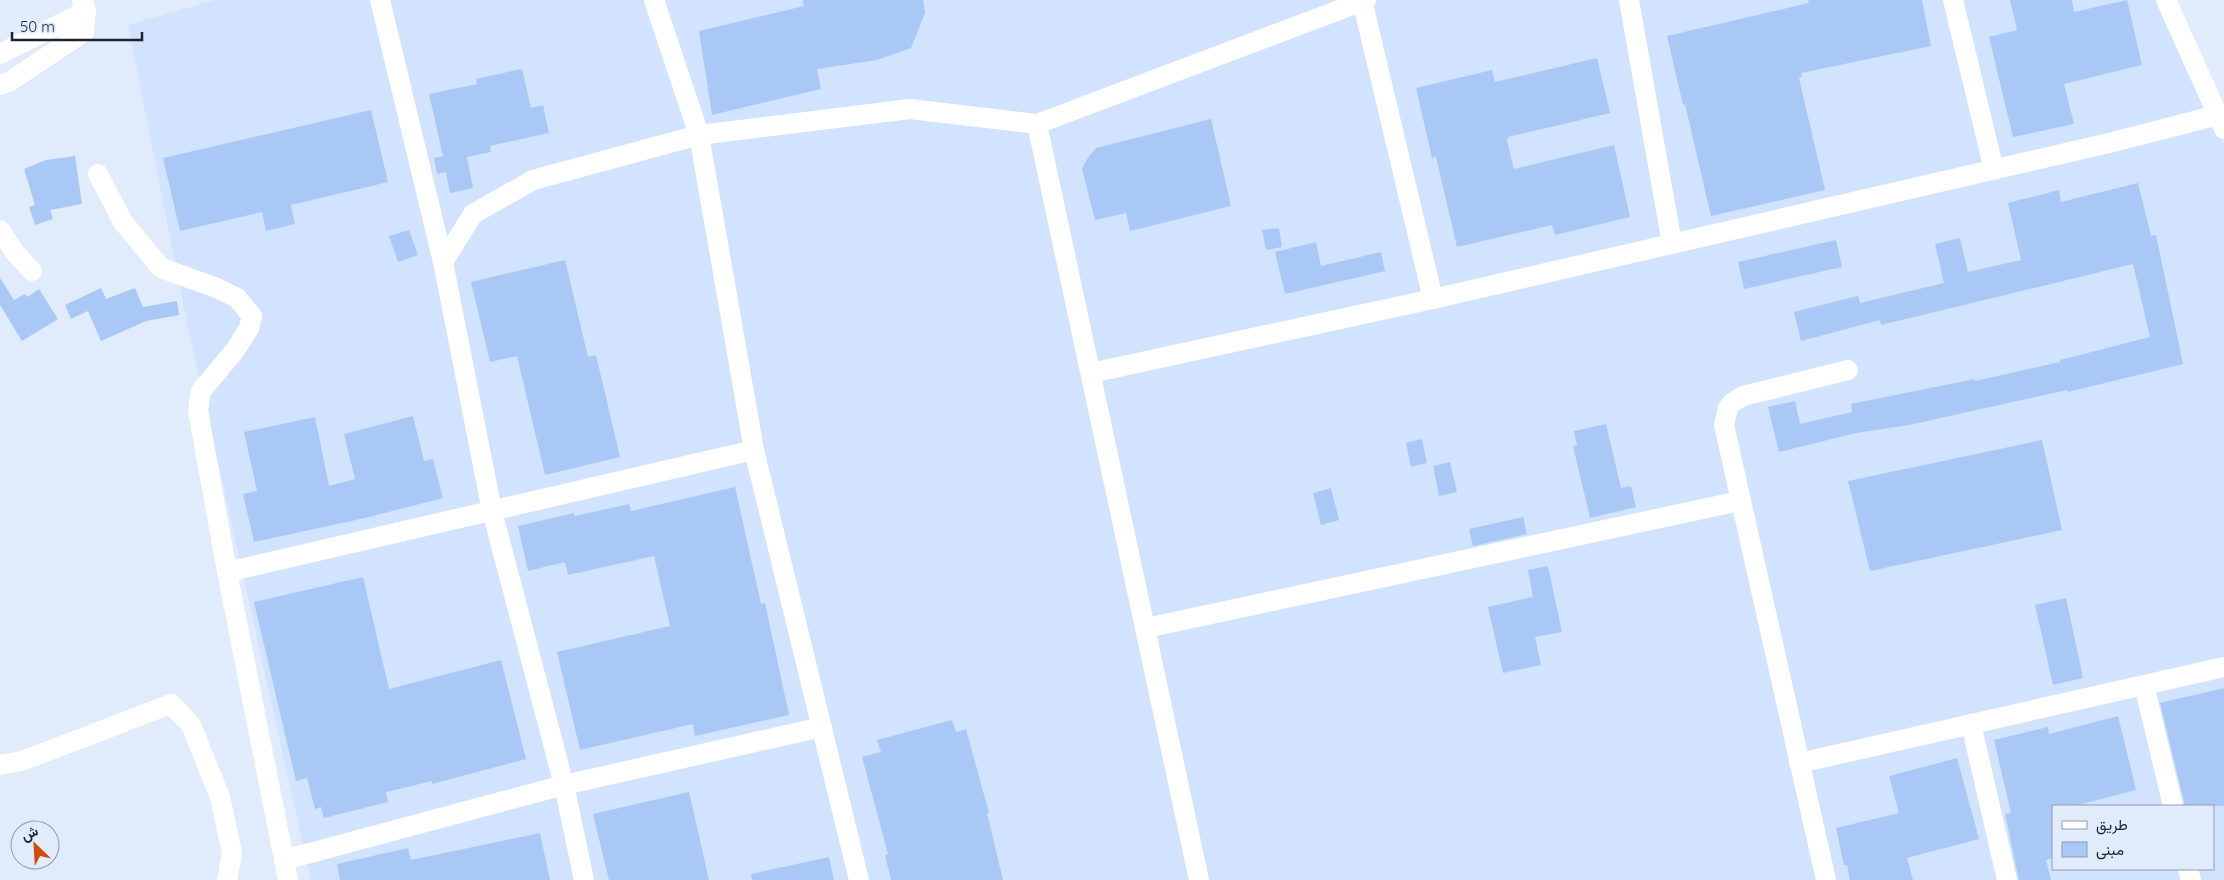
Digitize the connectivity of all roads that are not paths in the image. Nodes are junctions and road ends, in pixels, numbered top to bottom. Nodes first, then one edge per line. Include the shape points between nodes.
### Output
1 (380, 0) edge
2 (654, 0) edge
3 (1363, 0) edge
4 (1629, 0) edge
5 (1952, 0) edge
6 (2166, 0) edge
7 (84, 6) edge
8 (0, 54) edge
9 (3, 88) edge
10 (2221, 122) edge
11 (1036, 124) junction
12 (699, 135) junction
13 (1994, 170) junction
14 (98, 174) dead end
15 (0, 230) edge
16 (1672, 244) junction
17 (443, 262) junction
18 (32, 271) dead end
19 (1433, 299) junction
20 (1848, 370) dead end
21 (1091, 373) junction
22 (754, 450) junction
23 (1740, 501) junction
24 (492, 511) junction
25 (227, 572) junction
26 (1146, 628) junction
27 (2224, 667) edge
28 (2144, 685) junction
29 (1972, 724) junction
30 (822, 727) junction
31 (1799, 763) junction
32 (0, 765) edge
33 (564, 785) junction
34 (2173, 805) edge
35 (284, 860) junction
36 (227, 880) edge
37 (288, 880) edge
38 (584, 880) edge
39 (859, 880) edge
40 (1199, 880) edge
41 (1826, 880) edge
42 (2007, 880) edge

1 - 17 street
2 - 12 street
3 - 11 street
3 - 19 street
4 - 16 street
5 - 13 street
6 - 10 street
7 - 8 street
7 - 9 street via 84,32
10 - 13 street
11 - 12 street via 910,109
11 - 21 street
12 - 17 street via 533,180 473,214
12 - 22 street
13 - 16 street
14 - 25 street via 123,222 161,268 237,298 252,316 236,350 201,391 198,410
15 - 18 street
16 - 19 street
17 - 24 street
19 - 21 street
20 - 23 street via 1743,396 1732,403 1725,414 1724,425
21 - 26 street
22 - 24 street
22 - 30 street
23 - 26 street
23 - 31 street
24 - 25 street
24 - 33 street
25 - 35 street
26 - 40 street
27 - 28 street
28 - 29 street
28 - 34 street
29 - 31 street
29 - 42 street
30 - 33 street
30 - 39 street
31 - 41 street
32 - 36 street via 22,761 171,704 191,725 220,797 232,853
33 - 35 street
33 - 38 street
35 - 37 street

